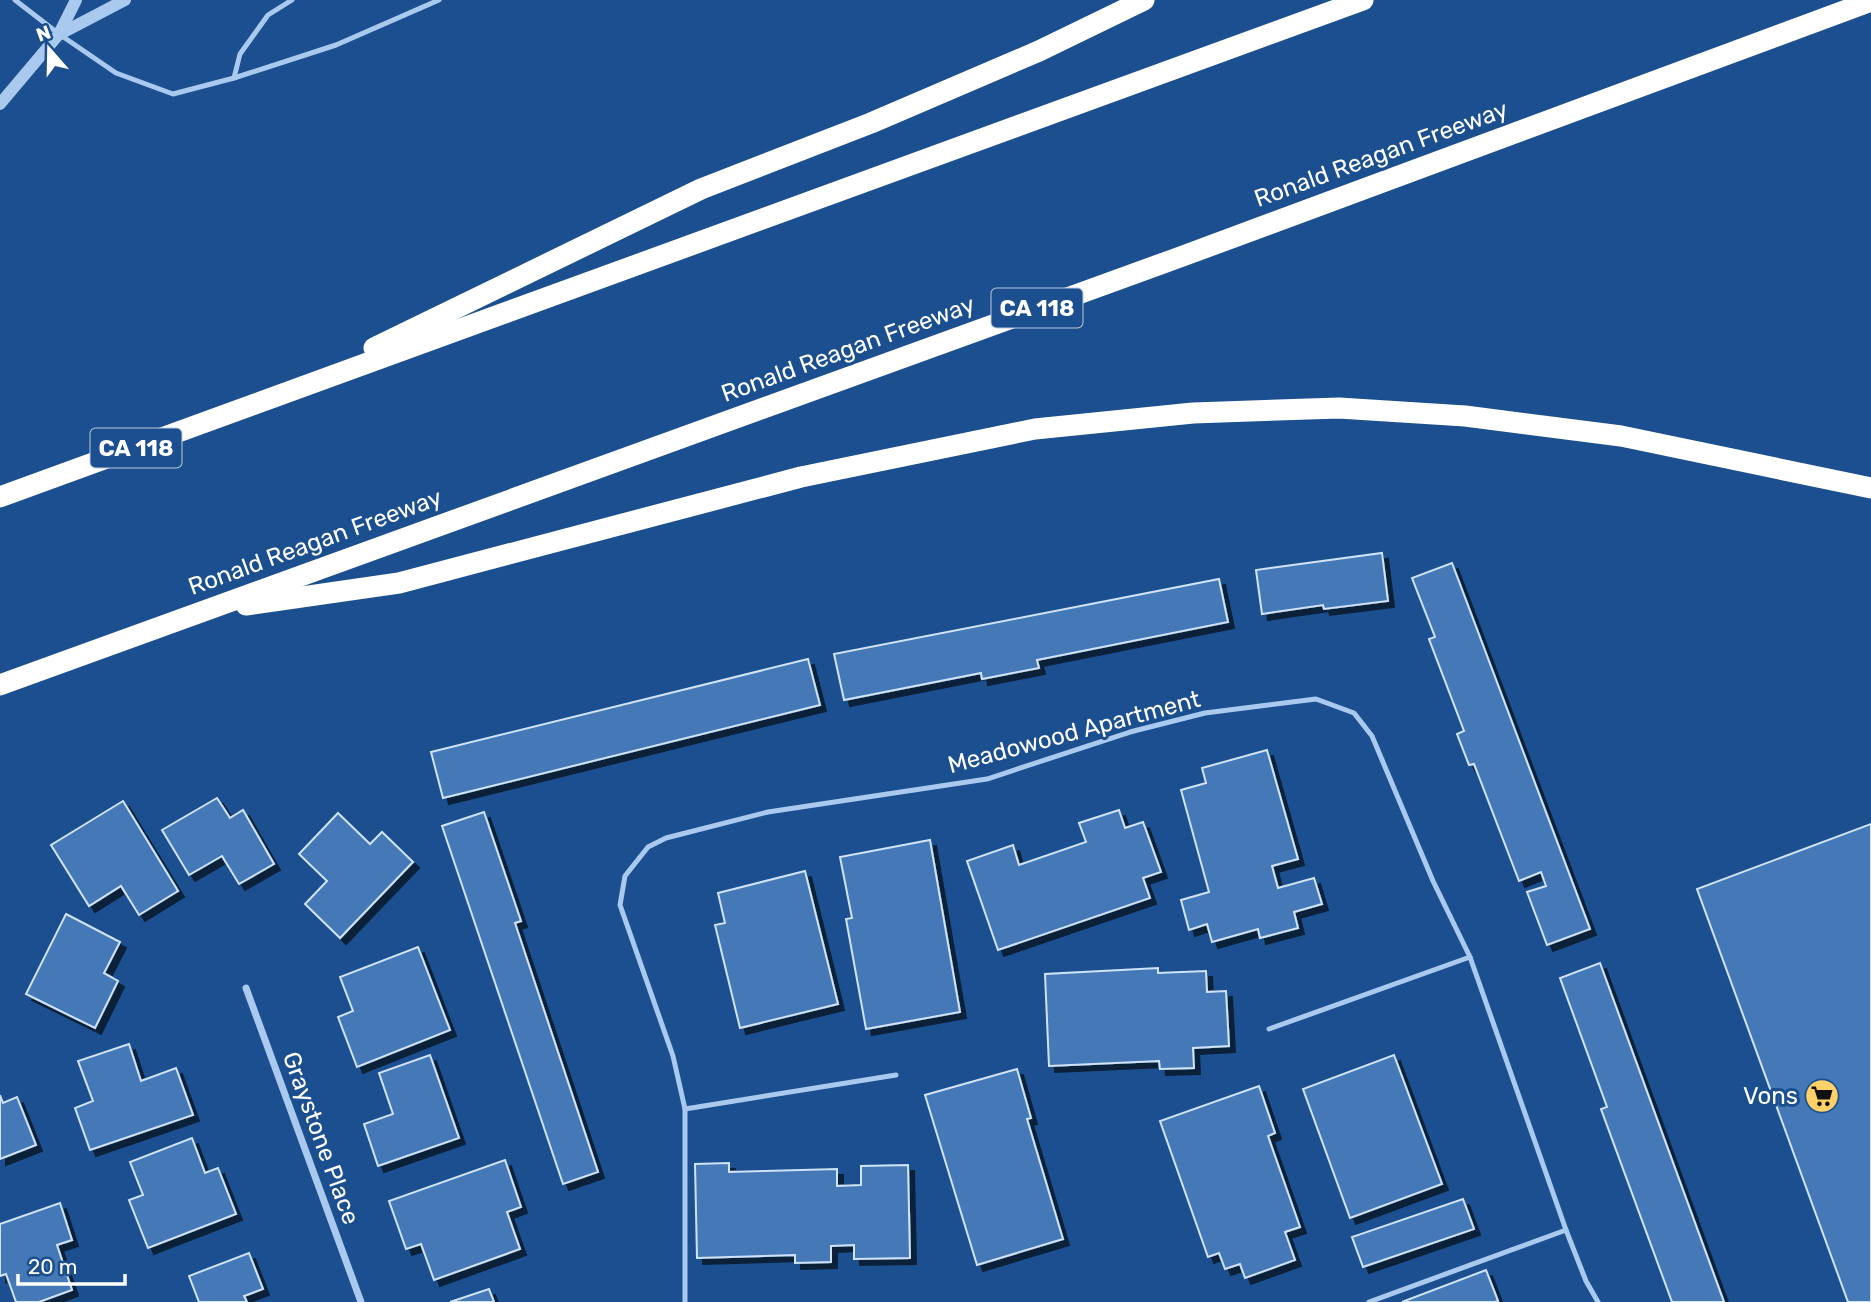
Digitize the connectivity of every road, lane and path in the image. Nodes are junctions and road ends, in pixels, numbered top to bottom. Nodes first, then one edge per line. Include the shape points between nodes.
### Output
1 (15, 0) edge
2 (76, 0) edge
3 (125, 0) edge
4 (292, 0) edge
5 (439, 0) edge
6 (1144, 0) edge
7 (1363, 0) edge
8 (1871, 1) edge
9 (59, 34) junction
10 (234, 78) junction
11 (0, 104) edge
12 (272, 398) junction
13 (1871, 488) edge
14 (0, 497) edge
15 (202, 611) junction
16 (0, 685) edge
17 (1471, 957) junction
18 (246, 988) dead end
19 (1269, 1029) dead end
20 (896, 1075) dead end
21 (685, 1108) junction
22 (1566, 1230) junction
23 (361, 1302) edge
24 (685, 1302) edge
25 (1369, 1302) edge
26 (1598, 1302) edge

1 - 9 lane
2 - 9 street
3 - 9 street
4 - 10 lane via 268,15 240,54
5 - 10 lane via 336,45
6 - 12 highway via 871,123 701,189
7 - 12 highway, CA 118
8 - 15 highway, Ronald Reagan Freeway / CA 118
9 - 10 lane via 116,73 173,94
9 - 11 street
12 - 14 highway, CA 118
13 - 15 highway via 1621,436 1465,416 1339,408 1193,413 1035,429 801,477 399,583
15 - 16 highway, Ronald Reagan Freeway / CA 118
17 - 19 lane
17 - 21 lane, Meadowood Apartment via 1433,881 1373,736 1354,713 1316,699 1205,713 1130,732 987,779 768,813 666,838 648,847 625,876 620,905 673,1056
17 - 22 lane, Meadowood Apartment
18 - 23 street, Graystone Place
20 - 21 lane
21 - 24 lane, Meadowood Apartment
22 - 25 lane
22 - 26 lane, Meadowood Apartment

